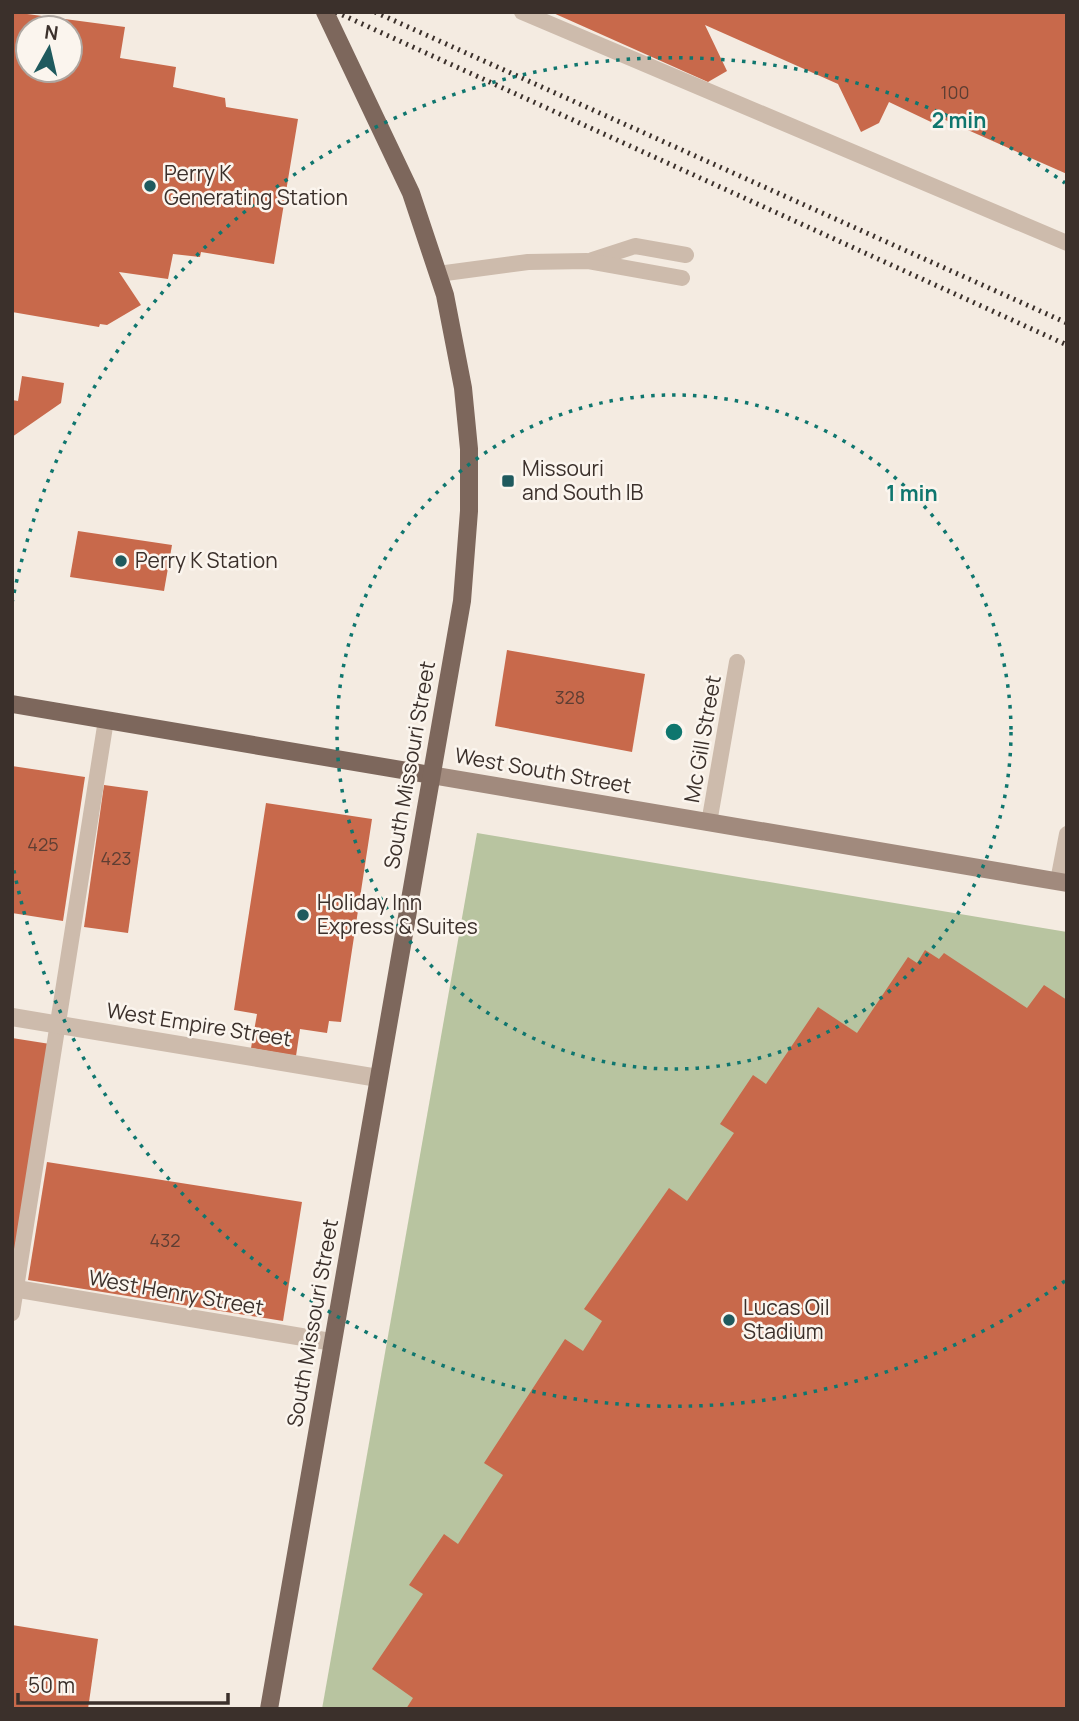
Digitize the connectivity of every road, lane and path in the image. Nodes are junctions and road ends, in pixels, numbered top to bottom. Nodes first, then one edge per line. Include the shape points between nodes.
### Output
1 (325, 12) edge
2 (522, 12) edge
3 (1067, 243) edge
4 (686, 255) dead end
5 (587, 261) junction
6 (438, 274) junction
7 (682, 278) dead end
8 (737, 662) dead end
9 (12, 704) edge
10 (106, 720) junction
11 (431, 775) junction
12 (709, 823) junction
13 (1067, 834) edge
14 (1063, 882) edge
15 (12, 1017) edge
16 (59, 1025) junction
17 (378, 1079) junction
18 (15, 1289) edge
19 (12, 1313) edge
20 (332, 1342) junction
21 (270, 1709) edge

1 - 6 main road, South Missouri Street via 411,193
2 - 3 lane
4 - 5 lane via 635,246
5 - 6 lane via 528,262
5 - 7 lane
6 - 11 main road, South Missouri Street via 463,387 470,477 462,601
8 - 12 lane, Mc Gill Street
9 - 10 main road, West South Street
10 - 11 main road, West South Street
10 - 16 lane
11 - 12 main road, West South Street
11 - 17 main road, South Missouri Street
12 - 14 main road, West South Street
13 - 14 lane
15 - 16 street, West Empire Street
16 - 17 street, West Empire Street
16 - 18 lane
17 - 20 main road, South Missouri Street
18 - 19 lane
18 - 20 street, West Henry Street
20 - 21 main road, South Missouri Street

